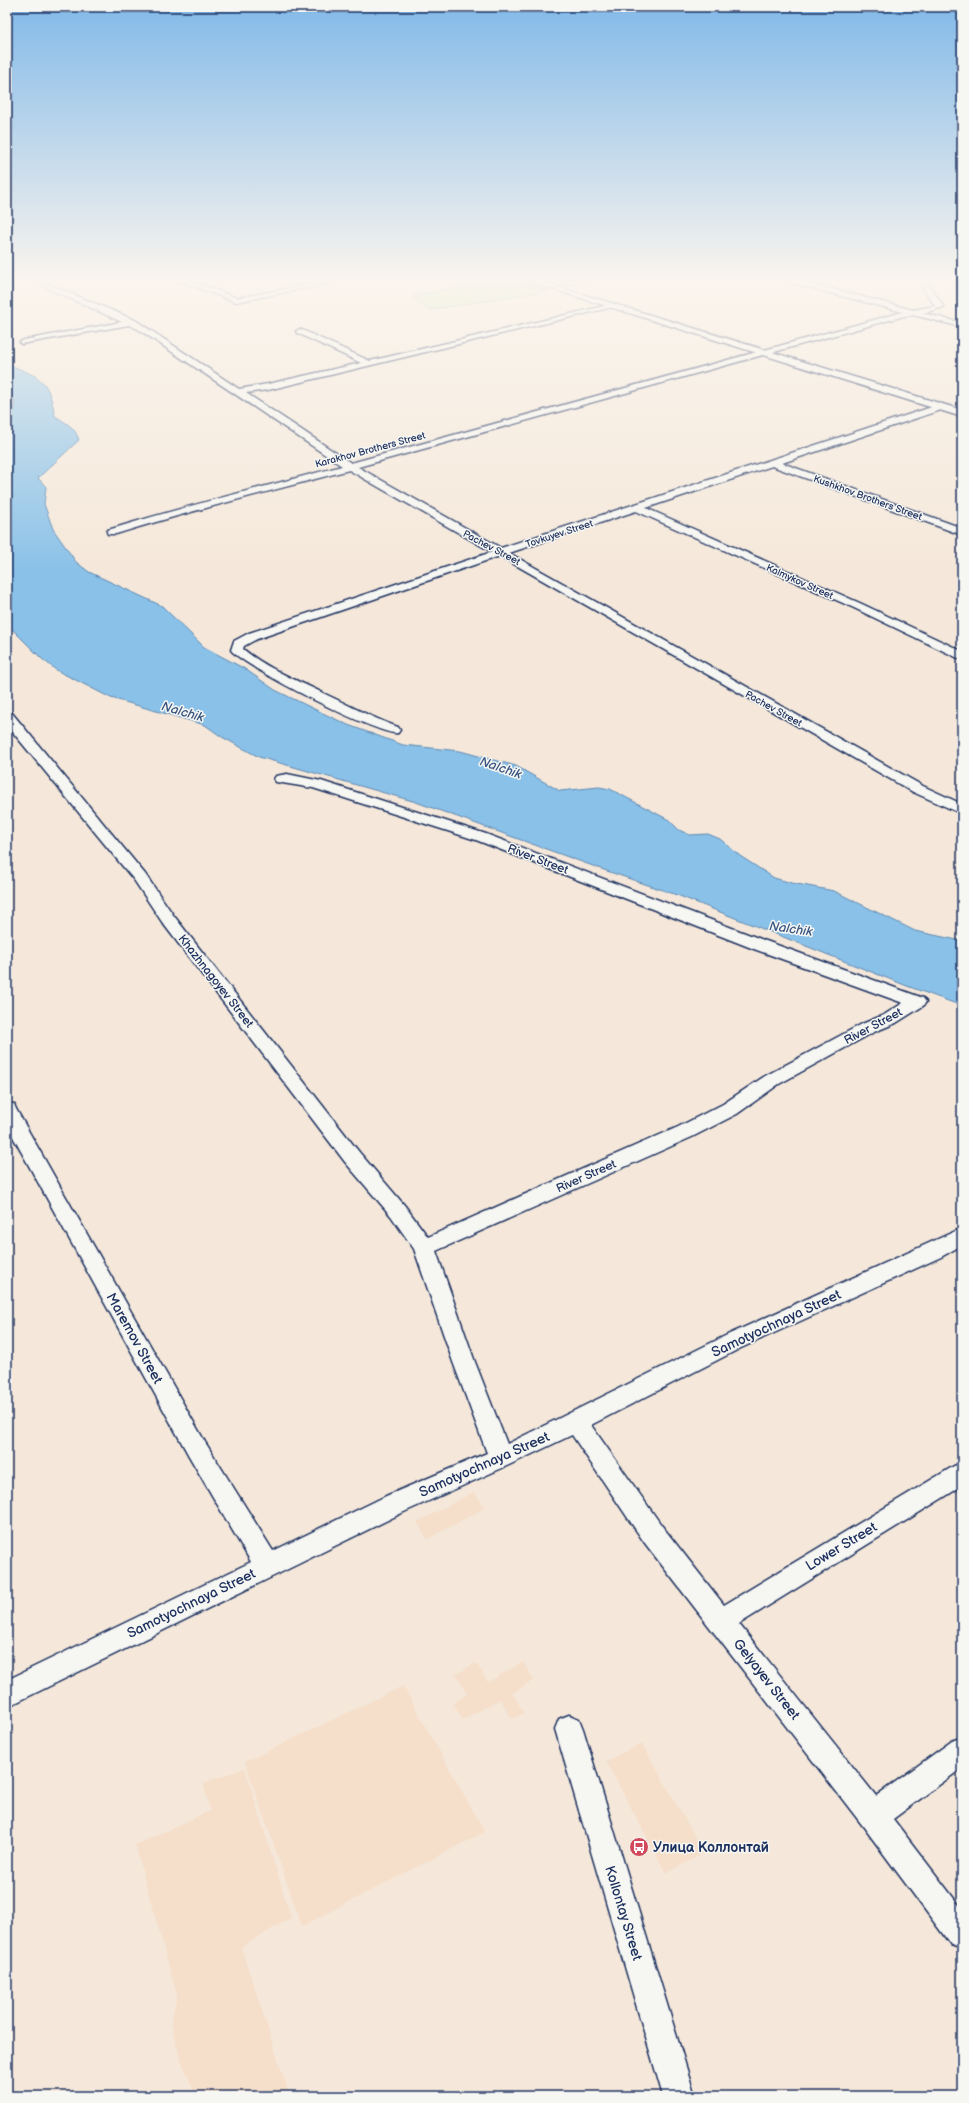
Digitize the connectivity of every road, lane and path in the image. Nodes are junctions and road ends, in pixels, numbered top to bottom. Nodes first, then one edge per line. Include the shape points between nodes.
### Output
1 (213, 376) edge
2 (313, 376) edge
3 (676, 376) edge
4 (840, 376) edge
5 (236, 392) junction
6 (941, 408) junction
7 (962, 414) edge
8 (774, 463) junction
9 (349, 466) junction
10 (638, 508) junction
11 (112, 532) dead end
12 (962, 532) edge
13 (500, 552) junction
14 (962, 656) edge
15 (7, 716) edge
16 (392, 730) dead end
17 (281, 779) dead end
18 (962, 810) edge
19 (7, 1109) edge
20 (962, 1236) edge
21 (424, 1247) junction
22 (576, 1422) junction
23 (501, 1458) junction
24 (962, 1473) edge
25 (267, 1565) junction
26 (721, 1621) junction
27 (7, 1694) edge
28 (569, 1729) dead end
29 (962, 1751) edge
30 (873, 1816) junction
31 (962, 1934) edge
32 (679, 2096) edge

1 - 5 street, Pachev Street
2 - 5 street
3 - 9 street, Karakhov Brothers Street
4 - 6 street
5 - 9 street, Pachev Street
6 - 7 street
6 - 8 street, Tovkuyev Street
8 - 10 street, Tovkuyev Street
8 - 12 street, Kushkhov Brothers Street
9 - 11 street, Karakhov Brothers Street
9 - 13 street, Pachev Street
10 - 13 street, Tovkuyev Street
10 - 14 street, Kalmykov Street via 858,606
13 - 16 street, Tovkuyev Street via 490,558 254,636 238,644 237,650 273,674 342,706 363,719
13 - 18 street, Pachev Street via 543,574 911,785
15 - 21 street, Khazhnagoyev Street via 140,877 168,920
17 - 21 street, River Street via 316,784 481,837 917,1002 890,1019 868,1028 772,1080 730,1109 685,1132
19 - 25 street, Maremov Street via 197,1449
20 - 22 street, Samotyochnaya Street via 733,1342
21 - 23 street
22 - 23 street, Samotyochnaya Street
22 - 26 street, Gelyayev Street via 652,1534
23 - 25 street, Samotyochnaya Street via 395,1504
24 - 26 street, Lower Street
25 - 27 street, Samotyochnaya Street
26 - 30 street, Gelyayev Street
28 - 32 street, Kollontay Street
29 - 30 street
30 - 31 street, Gelyayev Street

